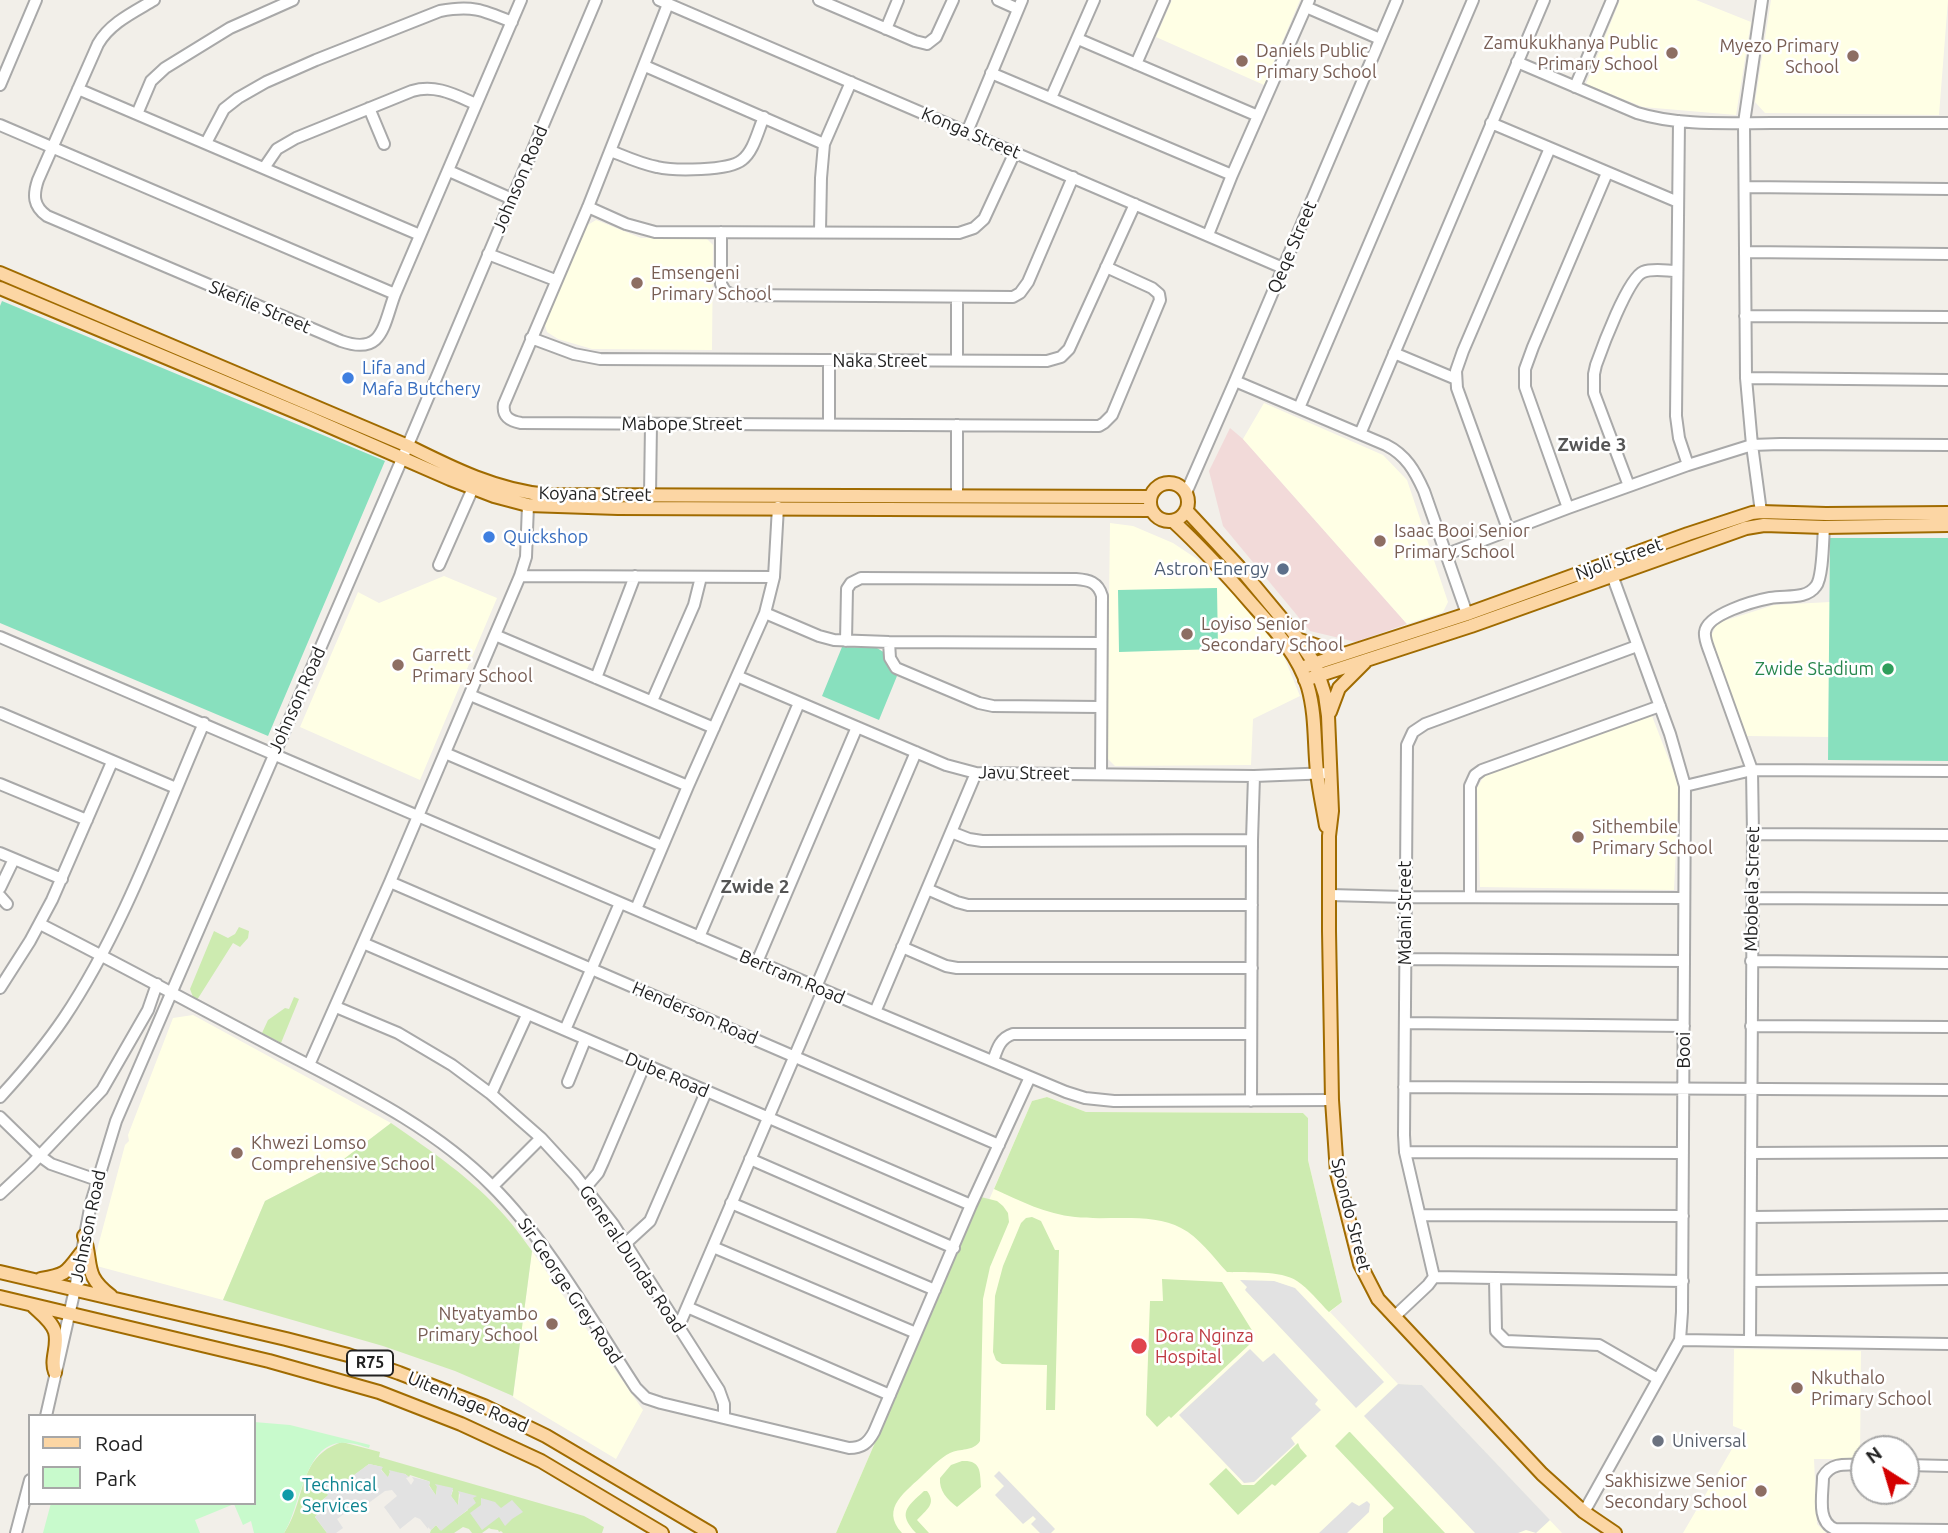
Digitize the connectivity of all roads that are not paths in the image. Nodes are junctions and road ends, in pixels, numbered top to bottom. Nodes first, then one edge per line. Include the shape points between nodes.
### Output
1 (36, 0) edge
2 (154, 0) edge
3 (293, 0) edge
4 (521, 0) edge
5 (596, 0) edge
6 (819, 0) edge
7 (898, 0) edge
8 (953, 0) edge
9 (998, 0) edge
10 (1094, 0) edge
11 (1164, 0) edge
12 (1397, 0) edge
13 (1474, 0) edge
14 (1544, 0) edge
15 (1612, 0) edge
16 (1762, 0) edge
17 (668, 3) edge
18 (1020, 4) edge
19 (1307, 4) edge
20 (844, 5) edge
21 (512, 22) junction
22 (886, 29) junction
23 (1077, 39) junction
24 (1380, 39) junction
25 (5, 57) edge
26 (1517, 62) junction
27 (1136, 64) junction
28 (645, 66) junction
29 (991, 73) junction
30 (851, 82) junction
31 (0, 85) edge
32 (1575, 87) junction
33 (78, 89) junction
34 (1051, 98) junction
35 (476, 104) junction
36 (369, 108) junction
37 (137, 114) junction
38 (764, 117) junction
39 (1258, 117) junction
40 (1679, 121) junction
41 (1491, 123) junction
42 (1744, 123) junction
43 (1948, 123) edge
44 (0, 125) edge
45 (967, 132) junction
46 (206, 143) junction
47 (384, 144) dead end
48 (824, 144) junction
49 (52, 148) junction
50 (1550, 148) junction
51 (611, 151) junction
52 (1015, 152) junction
53 (264, 168) junction
54 (449, 172) junction
55 (1608, 173) junction
56 (1232, 175) junction
57 (1073, 177) junction
58 (1745, 187) junction
59 (1948, 189) edge
60 (512, 199) junction
61 (1678, 202) junction
62 (1135, 204) junction
63 (588, 207) junction
64 (820, 231) junction
65 (721, 232) junction
66 (420, 235) junction
67 (1208, 235) junction
68 (1745, 252) junction
69 (488, 254) junction
70 (1948, 254) edge
71 (1106, 267) junction
72 (1283, 268) junction
73 (1677, 271) junction
74 (0, 273) edge
75 (555, 280) junction
76 (0, 288) edge
77 (395, 295) junction
78 (957, 298) junction
79 (1745, 316) junction
80 (1948, 317) edge
81 (531, 338) junction
82 (1394, 353) junction
83 (957, 360) junction
84 (829, 361) junction
85 (1746, 377) junction
86 (1456, 379) junction
87 (1948, 380) edge
88 (1236, 381) junction
89 (1299, 408) junction
90 (651, 424) junction
91 (829, 424) junction
92 (957, 425) junction
93 (1360, 433) junction
94 (1752, 445) junction
95 (1948, 445) edge
96 (405, 452) junction
97 (1688, 465) junction
98 (1629, 486) junction
99 (473, 488) junction
100 (1186, 493) junction
101 (650, 495) junction
102 (957, 497) junction
103 (1151, 503) junction
104 (528, 505) junction
105 (778, 508) junction
106 (1568, 508) junction
107 (1186, 510) junction
108 (1761, 512) junction
109 (1948, 513) edge
110 (1173, 521) junction
111 (1948, 525) edge
112 (1824, 527) junction
113 (1508, 529) junction
114 (1447, 554) junction
115 (439, 565) dead end
116 (1612, 575) junction
117 (520, 576) junction
118 (635, 576) junction
119 (701, 577) junction
120 (774, 577) junction
121 (765, 613) junction
122 (1467, 614) junction
123 (495, 635) junction
124 (1, 639) edge
125 (1299, 640) junction
126 (846, 641) junction
127 (889, 642) junction
128 (1101, 643) junction
129 (1637, 646) junction
130 (1346, 653) junction
131 (1368, 660) junction
132 (1317, 670) junction
133 (1303, 674) junction
134 (737, 676) junction
135 (596, 678) junction
136 (470, 695) junction
137 (652, 701) junction
138 (799, 702) junction
139 (1660, 706) junction
140 (1101, 707) junction
141 (0, 713) edge
142 (1328, 716) junction
143 (204, 723) junction
144 (857, 727) junction
145 (713, 728) junction
146 (916, 752) junction
147 (274, 753) junction
148 (445, 753) junction
149 (112, 762) junction
150 (1752, 769) junction
151 (1948, 771) edge
152 (976, 773) junction
153 (1324, 773) junction
154 (1101, 774) junction
155 (1254, 776) junction
156 (0, 783) edge
157 (688, 786) junction
158 (1685, 786) junction
159 (176, 788) junction
160 (418, 816) junction
161 (87, 820) junction
162 (951, 832) junction
163 (1754, 834) junction
164 (1948, 835) edge
165 (1252, 840) junction
166 (662, 846) junction
167 (0, 853) edge
168 (15, 859) junction
169 (62, 879) junction
170 (390, 882) junction
171 (0, 888) edge
172 (927, 889) junction
173 (1330, 895) junction
174 (1470, 896) junction
175 (1405, 897) junction
176 (1684, 898) junction
177 (1752, 898) junction
178 (1948, 899) edge
179 (620, 903) junction
180 (1252, 905) junction
181 (636, 909) junction
182 (40, 924) junction
183 (699, 936) junction
184 (363, 943) junction
185 (902, 947) junction
186 (102, 956) junction
187 (1405, 960) junction
188 (1684, 961) junction
189 (1751, 961) junction
190 (757, 962) junction
191 (1948, 963) edge
192 (1252, 968) junction
193 (592, 969) junction
194 (157, 984) junction
195 (0, 988) edge
196 (820, 989) junction
197 (170, 992) junction
198 (336, 1007) junction
199 (875, 1013) junction
200 (527, 1015) junction
201 (1405, 1023) junction
202 (1684, 1026) junction
203 (1751, 1026) junction
204 (1948, 1027) edge
205 (565, 1030) junction
206 (1251, 1034) junction
207 (585, 1040) junction
208 (794, 1056) junction
209 (993, 1061) junction
210 (309, 1065) junction
211 (644, 1066) junction
212 (1030, 1077) junction
213 (568, 1082) dead end
214 (1404, 1087) junction
215 (1751, 1088) junction
216 (1684, 1089) junction
217 (1948, 1090) edge
218 (706, 1092) junction
219 (491, 1094) junction
220 (0, 1097) edge
221 (1332, 1100) junction
222 (1251, 1101) junction
223 (0, 1117) edge
224 (768, 1118) junction
225 (541, 1138) junction
226 (999, 1145) junction
227 (1405, 1152) junction
228 (1948, 1152) edge
229 (1683, 1153) junction
230 (1751, 1153) junction
231 (40, 1156) junction
232 (750, 1159) junction
233 (97, 1180) junction
234 (493, 1186) junction
235 (586, 1187) junction
236 (0, 1194) edge
237 (731, 1203) junction
238 (971, 1205) junction
239 (1420, 1215) junction
240 (1948, 1215) edge
241 (1683, 1216) junction
242 (1751, 1217) junction
243 (84, 1236) junction
244 (626, 1243) junction
245 (713, 1247) junction
246 (954, 1248) junction
247 (81, 1253) junction
248 (0, 1272) edge
249 (1434, 1277) junction
250 (1495, 1279) junction
251 (1948, 1279) edge
252 (34, 1280) junction
253 (1683, 1281) junction
254 (1751, 1281) junction
255 (75, 1289) junction
256 (936, 1290) junction
257 (0, 1297) edge
258 (114, 1298) junction
259 (32, 1305) junction
260 (687, 1307) junction
261 (69, 1314) junction
262 (1394, 1317) junction
263 (678, 1328) junction
264 (916, 1333) junction
265 (1680, 1340) junction
266 (1749, 1340) junction
267 (1948, 1343) edge
268 (55, 1373) junction
269 (1658, 1379) junction
270 (890, 1395) junction
271 (46, 1414) edge
272 (724, 1418) junction
273 (1850, 1465) edge
274 (1920, 1465) edge
275 (1948, 1466) edge
276 (28, 1488) edge
277 (1584, 1512) junction
278 (1948, 1530) edge
279 (16, 1533) edge
280 (662, 1533) edge
281 (710, 1533) edge
282 (1615, 1533) edge

1 - 25 street
2 - 33 street, Skefile Street via 102,36
3 - 37 street via 230,28 159,72
4 - 21 street, Skefile Street
5 - 60 street, Johnson Road
6 - 20 street
7 - 22 street
8 - 22 street via 932,42 922,43
9 - 18 street
10 - 23 street
11 - 27 street
12 - 24 street, Qeqe Street
13 - 89 street
14 - 26 street
15 - 32 street
16 - 42 street
17 - 28 street, Mabope Street
17 - 30 street, Konga Street
18 - 29 street
19 - 24 street
19 - 39 street
20 - 22 street
21 - 35 street, Skefile Street
21 - 46 street via 473,8 454,8 341,50 275,77 229,104
23 - 27 street
23 - 34 street
24 - 72 street, Qeqe Street
25 - 31 street
26 - 32 street
26 - 41 street
27 - 39 street
28 - 38 street
28 - 51 street, Mabope Street
29 - 34 street
29 - 45 street
30 - 45 street, Konga Street
30 - 48 street
32 - 40 street via 1649,117
33 - 37 street
33 - 49 street, Skefile Street
34 - 56 street
35 - 36 street via 430,88
35 - 54 street, Skefile Street
36 - 47 street
36 - 53 street via 285,144
37 - 46 street
38 - 48 street
38 - 51 street via 750,151 734,166 665,169
39 - 56 street
40 - 42 street
40 - 61 street
41 - 50 street
41 - 82 street
42 - 43 street
42 - 58 street
44 - 49 street
45 - 52 street, Konga Street
46 - 53 street
48 - 64 street
49 - 77 street
49 - 77 street, Skefile Street via 34,199 41,212 66,225 352,345 374,341
50 - 55 street
50 - 86 street via 1463,351
51 - 63 street, Mabope Street
52 - 57 street, Konga Street
52 - 64 street via 988,213 967,231
53 - 66 street
54 - 60 street
54 - 66 street, Skefile Street
55 - 61 street
55 - 106 street via 1524,373 1527,397
56 - 67 street
57 - 62 street, Konga Street
57 - 78 street via 1020,293 1004,298
58 - 59 street
58 - 68 street
60 - 69 street, Johnson Road
61 - 73 street
62 - 67 street, Konga Street
62 - 71 street, Naka Street
63 - 65 street via 643,230
63 - 75 street, Mabope Street
64 - 65 street
65 - 78 street via 721,284 733,295
66 - 77 street, Skefile Street
67 - 72 street, Konga Street
68 - 70 street
68 - 79 street
69 - 75 street
69 - 96 street, Johnson Road
71 - 83 street, Naka Street via 1069,349 1061,357 1039,362
71 - 92 street, Mabope Street via 1152,288 1160,300 1108,420 1088,427
72 - 88 street, Qeqe Street
73 - 97 street via 1677,426
73 - 98 street via 1645,271 1637,276 1594,374 1594,393
74 - 96 main road, Koyana Street
75 - 81 street, Mabope Street
76 - 96 main road, Koyana Street
78 - 83 street
79 - 80 street
79 - 85 street
81 - 84 street, Naka Street via 600,359
81 - 90 street, Mabope Street via 504,404 509,420
82 - 86 street
82 - 93 street
83 - 84 street, Naka Street
84 - 91 street
85 - 87 street
85 - 94 street
86 - 113 street
88 - 89 street
88 - 100 street, Qeqe Street
89 - 93 street
90 - 91 street, Mabope Street
90 - 101 street
91 - 92 street, Mabope Street
92 - 102 street
93 - 114 street via 1393,448 1410,465
94 - 95 street
94 - 97 street
94 - 108 street
96 - 99 main road, Koyana Street
96 - 101 main road, Koyana Street via 528,493
96 - 147 street, Johnson Road
97 - 98 street
98 - 106 street
99 - 104 main road, Koyana Street
99 - 115 street
100 - 103 main road via 1167,483 1155,489
100 - 107 main road
101 - 102 main road, Koyana Street
102 - 103 main road, Koyana Street
103 - 105 main road, Koyana Street
103 - 110 main road via 1160,519
104 - 105 main road, Koyana Street
104 - 117 street via 526,557
105 - 120 street
106 - 113 street
107 - 110 main road
107 - 125 main road, Spondo Street
108 - 109 main road, Njoli Street
108 - 122 main road, Njoli Street
110 - 133 main road, Spondo Street via 1202,547 1282,639
111 - 112 main road, Njoli Street
112 - 116 main road, Njoli Street via 1746,528
112 - 150 street, Mbobela Street via 1815,588 1800,596 1770,598 1723,614 1705,629
113 - 114 street
114 - 122 street
116 - 129 street, Booi
116 - 131 main road, Njoli Street
117 - 118 street
117 - 123 street
118 - 119 street
118 - 135 street
119 - 120 street
119 - 137 street via 691,612
120 - 121 street
121 - 126 street via 819,636
121 - 134 street
122 - 130 main road, Njoli Street
123 - 135 street
123 - 136 street
124 - 143 street, Bertram Road
125 - 130 main road
125 - 132 main road, Spondo Street
126 - 127 street
126 - 128 street via 846,594 851,583 861,578 1085,580 1100,589
127 - 128 street
127 - 140 street via 890,658 897,668 984,705
128 - 140 street
129 - 139 street, Booi
129 - 175 street, Mdani Street via 1418,727 1407,746
130 - 132 main road, Njoli Street
131 - 132 main road, Njoli Street
131 - 142 main road via 1339,688
132 - 133 main road, Njoli Street
132 - 142 main road, Spondo Street
133 - 153 main road, Spondo Street
134 - 138 street, Javu Street
134 - 145 street
135 - 137 street
136 - 148 street
136 - 157 street
137 - 145 street
138 - 144 street, Javu Street
138 - 183 street
139 - 158 street, Booi
139 - 174 street via 1475,775 1470,786
140 - 154 street
141 - 149 street
142 - 153 main road, Spondo Street
143 - 147 street, Bertram Road
143 - 159 street
144 - 146 street, Javu Street
144 - 190 street
145 - 157 street
146 - 152 street, Javu Street
146 - 196 street
147 - 160 street, Bertram Road
147 - 197 street, Johnson Road
148 - 160 street
148 - 166 street
149 - 159 street
149 - 161 street
150 - 151 street
150 - 158 street
150 - 163 street, Mbobela Street
152 - 154 street, Javu Street
152 - 162 street
153 - 155 street, Javu Street
153 - 173 main road, Spondo Street via 1332,811
154 - 155 street, Javu Street
155 - 165 street
156 - 161 street
157 - 166 street
158 - 176 street, Booi
159 - 186 street
160 - 170 street
160 - 179 street, Bertram Road
161 - 169 street
162 - 165 street via 982,841
162 - 172 street
163 - 164 street
163 - 177 street, Mbobela Street
165 - 180 street
166 - 181 street
167 - 168 street
168 - 169 street
168 - 171 street
169 - 182 street
170 - 184 street
170 - 193 street, Henderson Road
172 - 180 street via 968,905
172 - 185 street
173 - 175 street
173 - 221 main road, Spondo Street
174 - 175 street
174 - 176 street
175 - 187 street, Mdani Street
176 - 188 street, Booi
177 - 178 street
177 - 189 street, Mbobela Street
179 - 181 street, Bertram Road
179 - 193 street
180 - 192 street
181 - 183 street, Bertram Road
182 - 186 street, Sir George Grey Road
182 - 195 street
183 - 190 street, Bertram Road
184 - 198 street
184 - 200 street, Dube Road
185 - 192 street via 957,968
185 - 199 street
186 - 194 street, Sir George Grey Road
186 - 220 street via 49,1039
187 - 188 street
187 - 201 street, Mdani Street
188 - 202 street, Booi
189 - 191 street
189 - 203 street, Mbobela Street
190 - 196 street, Bertram Road
192 - 206 street
193 - 205 street
193 - 208 street, Henderson Road
194 - 197 street, Sir George Grey Road
194 - 231 street via 148,1010 106,1084
196 - 199 street, Bertram Road
196 - 208 street
197 - 210 street, Sir George Grey Road
197 - 233 street, Johnson Road via 119,1112
198 - 210 street
198 - 219 street, General Dundas Road via 418,1044
199 - 209 street, Bertram Road
200 - 205 street, Dube Road
200 - 219 street
201 - 202 street
201 - 214 street, Mdani Street
202 - 216 street, Booi
203 - 204 street
203 - 215 street, Mbobela Street
205 - 207 street, Dube Road
206 - 209 street via 1013,1034 1001,1041
206 - 222 street
207 - 211 street, Dube Road
207 - 213 street
208 - 224 street
208 - 226 street, Henderson Road
209 - 212 street, Bertram Road
210 - 234 street, Sir George Grey Road via 410,1121
211 - 218 street, Dube Road
211 - 235 street via 601,1168
212 - 222 street, Bertram Road via 1099,1100
212 - 226 street
214 - 216 street
214 - 227 street, Mdani Street
215 - 216 street
215 - 217 street
215 - 230 street, Mbobela Street
216 - 229 street, Booi
218 - 224 street, Dube Road
218 - 244 street via 650,1221
219 - 225 street, General Dundas Road
221 - 222 street, Bertram Road
221 - 262 main road, Spondo Street via 1337,1173 1360,1264 1378,1299
223 - 231 street
224 - 232 street
224 - 238 street, Dube Road
225 - 234 street
225 - 235 street, General Dundas Road
226 - 238 street
227 - 229 street
227 - 239 street, Mdani Street
228 - 230 street
229 - 241 street, Booi
230 - 242 street, Mbobela Street
231 - 233 street
231 - 236 street
232 - 237 street
232 - 246 street
233 - 243 street, Johnson Road
234 - 272 street, Sir George Grey Road via 545,1248 641,1394
235 - 244 street, General Dundas Road
237 - 245 street
237 - 256 street
238 - 246 street
239 - 241 street
239 - 249 street, Mdani Street
240 - 242 street
241 - 253 street, Booi
242 - 254 street, Mbobela Street
243 - 247 street, Johnson Road
243 - 258 main road via 92,1276
244 - 263 street, General Dundas Road
245 - 260 street
245 - 264 street
246 - 256 street
247 - 252 main road via 61,1275
247 - 255 street, Johnson Road
248 - 252 main road, Uitenhage Road / R75
249 - 250 street
249 - 262 street
250 - 253 street
250 - 269 street via 1496,1331 1506,1341 1599,1345
251 - 254 street
252 - 255 main road, Uitenhage Road / R75
253 - 265 street, Booi
254 - 266 street, Mbobela Street
255 - 258 main road, Uitenhage Road / R75
255 - 261 street, Johnson Road
256 - 264 street
257 - 259 main road, Uitenhage Road / R75
258 - 281 main road, Uitenhage Road / R75 via 348,1355 440,1388 546,1436
259 - 261 main road, Uitenhage Road / R75
259 - 268 main road via 55,1332
260 - 263 street
260 - 270 street
261 - 268 street, Johnson Road
261 - 280 main road, Uitenhage Road / R75 via 320,1374 427,1409 541,1461
262 - 277 main road, Spondo Street via 1542,1474
263 - 272 street, General Dundas Road via 721,1395
264 - 270 street
265 - 266 street
265 - 269 street, Booi
266 - 267 street
268 - 271 street, Johnson Road
269 - 277 street, Booi
270 - 272 street, Sir George Grey Road via 869,1441 849,1448
273 - 278 street via 1838,1465 1823,1477 1823,1516 1828,1525 1835,1529
274 - 275 street
276 - 279 street
277 - 282 main road, Spondo Street

